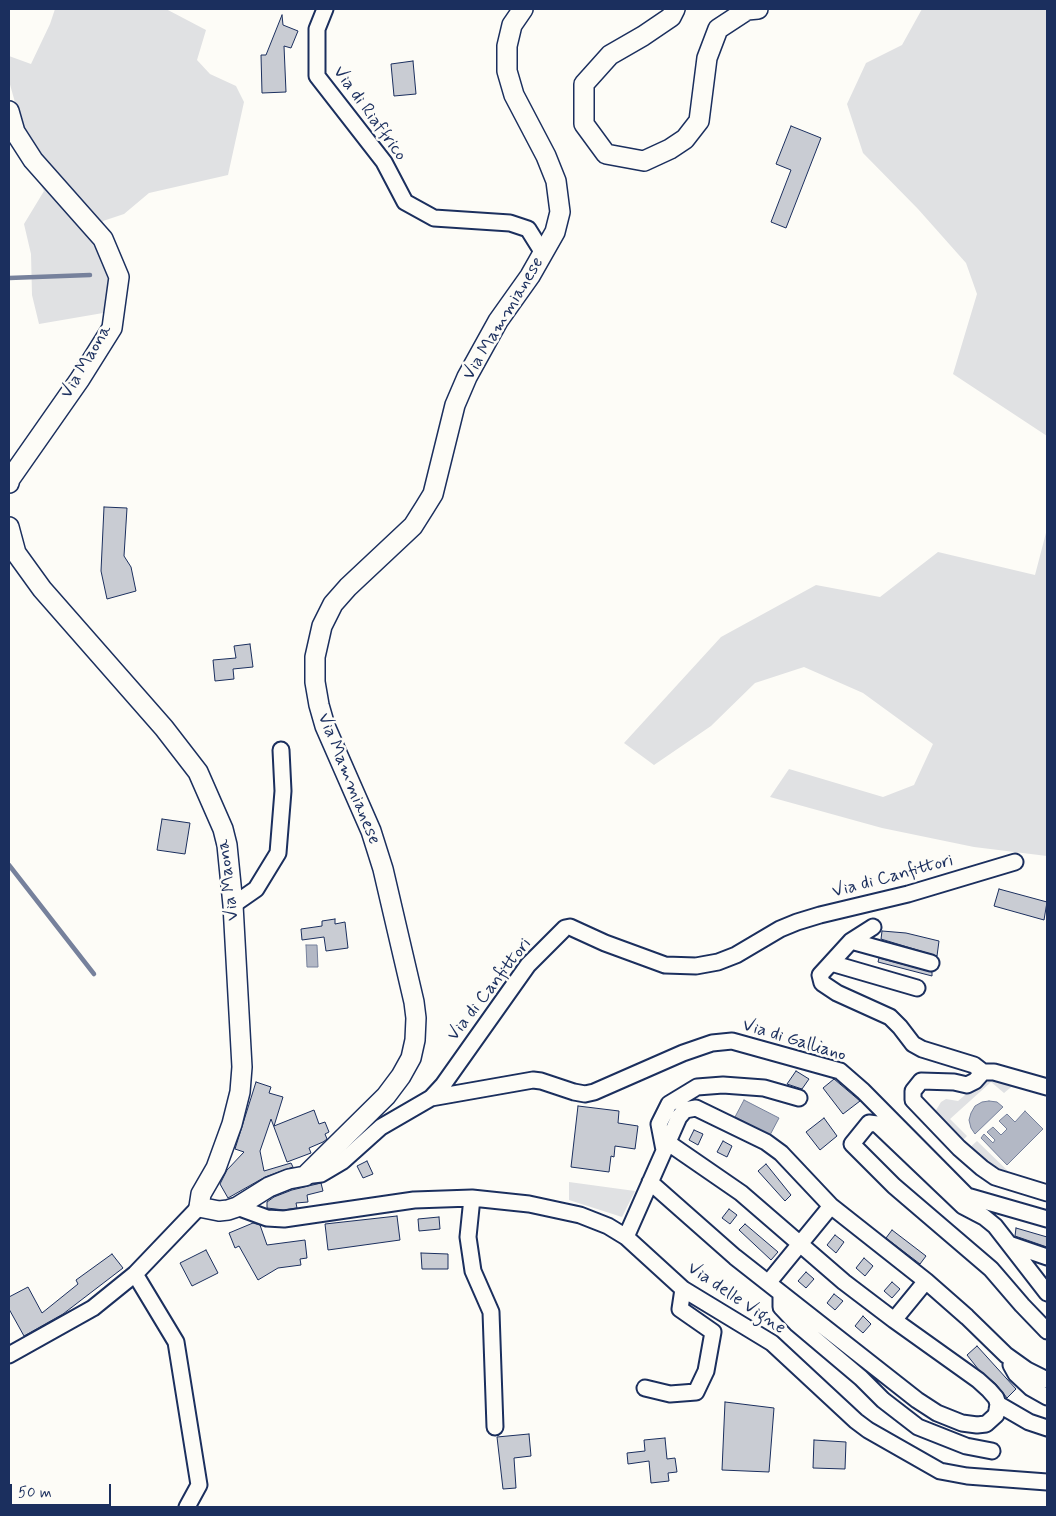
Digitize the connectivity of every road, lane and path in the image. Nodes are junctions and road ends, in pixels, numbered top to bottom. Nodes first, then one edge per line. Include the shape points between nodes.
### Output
1 (325, 9) edge
2 (523, 9) edge
3 (675, 9) edge
4 (758, 9) edge
5 (9, 111) edge
6 (543, 252) junction
7 (9, 483) edge
8 (9, 527) edge
9 (281, 750) dead end
10 (1016, 862) dead end
11 (233, 904) junction
12 (873, 927) dead end
13 (851, 941) junction
14 (931, 962) dead end
15 (831, 963) junction
16 (917, 988) dead end
17 (982, 1072) junction
18 (1047, 1088) edge
19 (431, 1098) junction
20 (799, 1098) dead end
21 (666, 1146) junction
22 (305, 1176) junction
23 (650, 1182) junction
24 (1047, 1193) edge
25 (472, 1198) junction
26 (831, 1206) junction
27 (199, 1207) junction
28 (237, 1207) junction
29 (1047, 1220) edge
30 (626, 1237) junction
31 (799, 1243) junction
32 (1010, 1244) junction
33 (1047, 1257) edge
34 (135, 1274) junction
35 (926, 1281) junction
36 (768, 1283) junction
37 (683, 1289) junction
38 (781, 1293) junction
39 (1047, 1293) edge
40 (894, 1320) junction
41 (1047, 1330) edge
42 (9, 1355) edge
43 (1006, 1355) junction
44 (1047, 1380) edge
45 (644, 1388) dead end
46 (1047, 1397) edge
47 (998, 1404) junction
48 (495, 1427) dead end
49 (1047, 1428) edge
50 (992, 1451) dead end
51 (1047, 1482) edge
52 (187, 1507) edge

1 - 6 street, Via di Riaffrico via 317,29 317,76 384,162 405,202 434,218 510,222 528,229
2 - 6 main road, Via Mammianese via 512,25 507,46 507,70 514,95 556,181 560,212 555,232
3 - 4 main road via 671,17 610,55 584,84 584,124 606,154 644,161 684,139 699,121 707,58 718,29 747,10
5 - 7 main road, Via Maona via 15,132 33,160 103,238 119,277 112,328
6 - 22 main road, Via Mammianese via 498,321 467,377 455,405 433,494 413,526 339,596 327,614 318,643 315,682 319,705 383,868 416,1018 411,1058 401,1076 378,1106
8 - 11 main road, Via Maona via 16,554 42,590 164,728 198,772 225,837
9 - 11 street via 283,791 278,853 256,889
10 - 19 street, Via di Canfittori via 798,922 736,955 696,966 664,965 604,944 570,927 565,928 528,965
11 - 27 main road, Via Maona via 242,1046 241,1084 232,1124 216,1168 200,1194
12 - 13 street
13 - 14 street
13 - 15 street
15 - 16 street
15 - 17 street via 820,975 822,983 890,1017 913,1044 974,1065
17 - 18 street via 994,1072
17 - 24 street via 967,1085 921,1081 914,1091 913,1100 982,1168 995,1177
19 - 22 street, Via di Canfittori via 381,1127 338,1164 321,1174
19 - 29 street, Via di Galliano via 533,1080 586,1094 683,1053 712,1043 732,1041 840,1071 967,1196
20 - 21 street via 764,1088 697,1087 669,1104 659,1124
21 - 23 street
21 - 26 street via 682,1113 689,1108 699,1109 774,1148
21 - 31 street via 741,1193
22 - 28 main road, Via Mammianese via 269,1187
23 - 30 street
23 - 36 street
25 - 28 street, Via delle Vigne via 414,1200 274,1219
25 - 30 street, Via delle Vigne via 580,1214
25 - 48 street via 468,1237 473,1272 490,1312
26 - 31 street
26 - 35 street
27 - 28 main road, Via Mammianese via 219,1211
27 - 34 street
30 - 37 street, Via delle Vigne
31 - 36 street
31 - 40 street
32 - 33 street
32 - 39 street
32 - 41 street via 995,1226 963,1206 877,1124 869,1123 852,1144 894,1186 991,1269
34 - 42 street via 92,1308
34 - 52 street via 176,1342 200,1485
35 - 40 street
35 - 43 street
36 - 38 street
37 - 45 street via 680,1309 713,1332 706,1372 696,1392 670,1394
37 - 51 street, Via delle Vigne via 772,1343 868,1430 940,1471
38 - 47 street via 937,1413 977,1426 992,1420
38 - 50 street via 781,1306 797,1324 918,1427 966,1446
40 - 47 street via 978,1380
43 - 44 street
43 - 46 street via 1016,1374
47 - 49 street via 1029,1422

